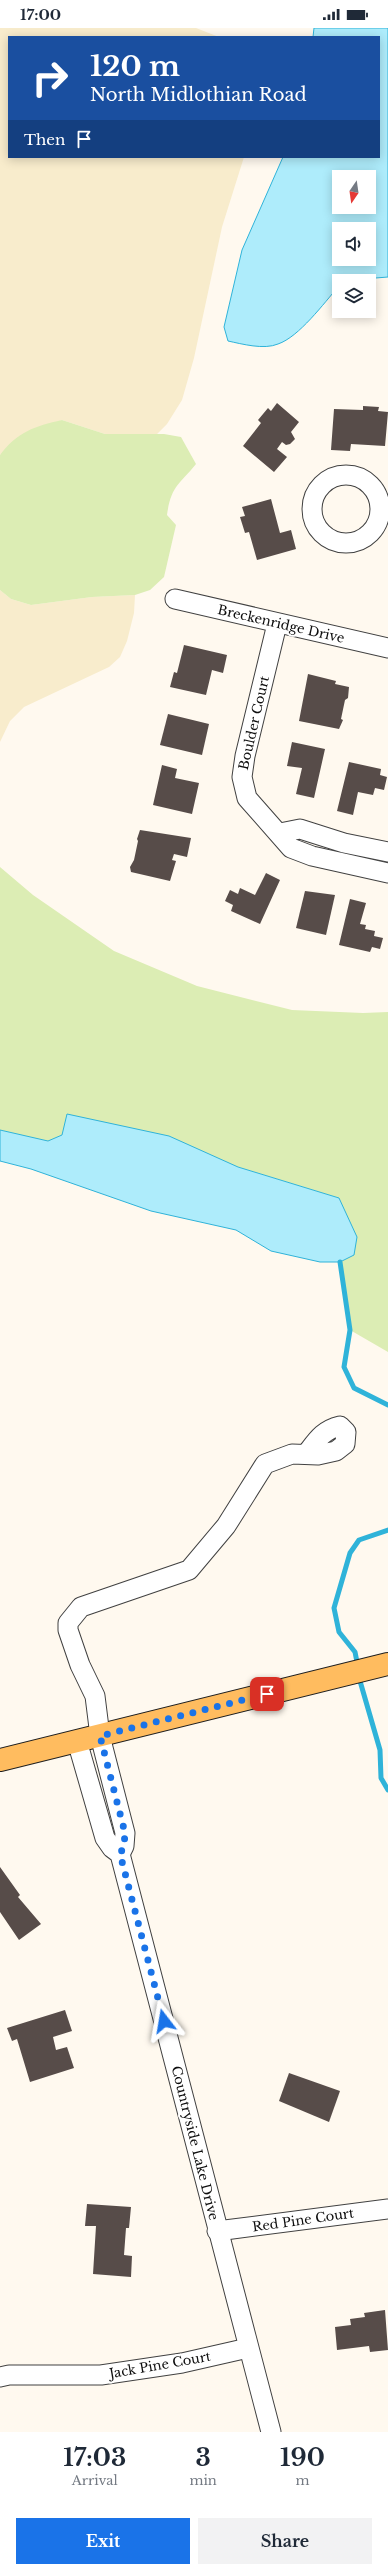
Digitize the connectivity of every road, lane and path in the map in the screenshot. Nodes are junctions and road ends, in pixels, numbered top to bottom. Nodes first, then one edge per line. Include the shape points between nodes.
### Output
1 (175, 599) dead end
2 (277, 624) junction
3 (388, 648) edge
4 (280, 833) junction
5 (388, 852) edge
6 (388, 873) edge
7 (307, 1453) dead end
8 (388, 1664) edge
9 (100, 1736) junction
10 (77, 1741) junction
11 (0, 1760) edge
12 (120, 1854) junction
13 (388, 2209) edge
14 (217, 2231) junction
15 (248, 2348) junction
16 (0, 2377) edge
17 (271, 2432) edge

1 - 2 street, Breckenridge Drive
2 - 3 street, Breckenridge Drive
2 - 4 street, Boulder Court via 242,777 247,798
4 - 5 street via 300,829 351,845
4 - 6 street, Boulder Court via 292,848 302,852
7 - 9 street, Countryside Lake Drive via 292,1454 265,1464 226,1526 189,1570 81,1607 68,1623 80,1665 95,1696
8 - 9 main road
9 - 10 main road
9 - 12 street, Countryside Lake Drive via 125,1833 124,1846
10 - 11 main road
10 - 12 street, Countryside Lake Drive via 105,1838
12 - 14 street, Countryside Lake Drive
13 - 14 street, Red Pine Court
14 - 15 street, Countryside Lake Drive
15 - 16 street, Jack Pine Court via 144,2370 101,2375
15 - 17 street, Countryside Lake Drive

